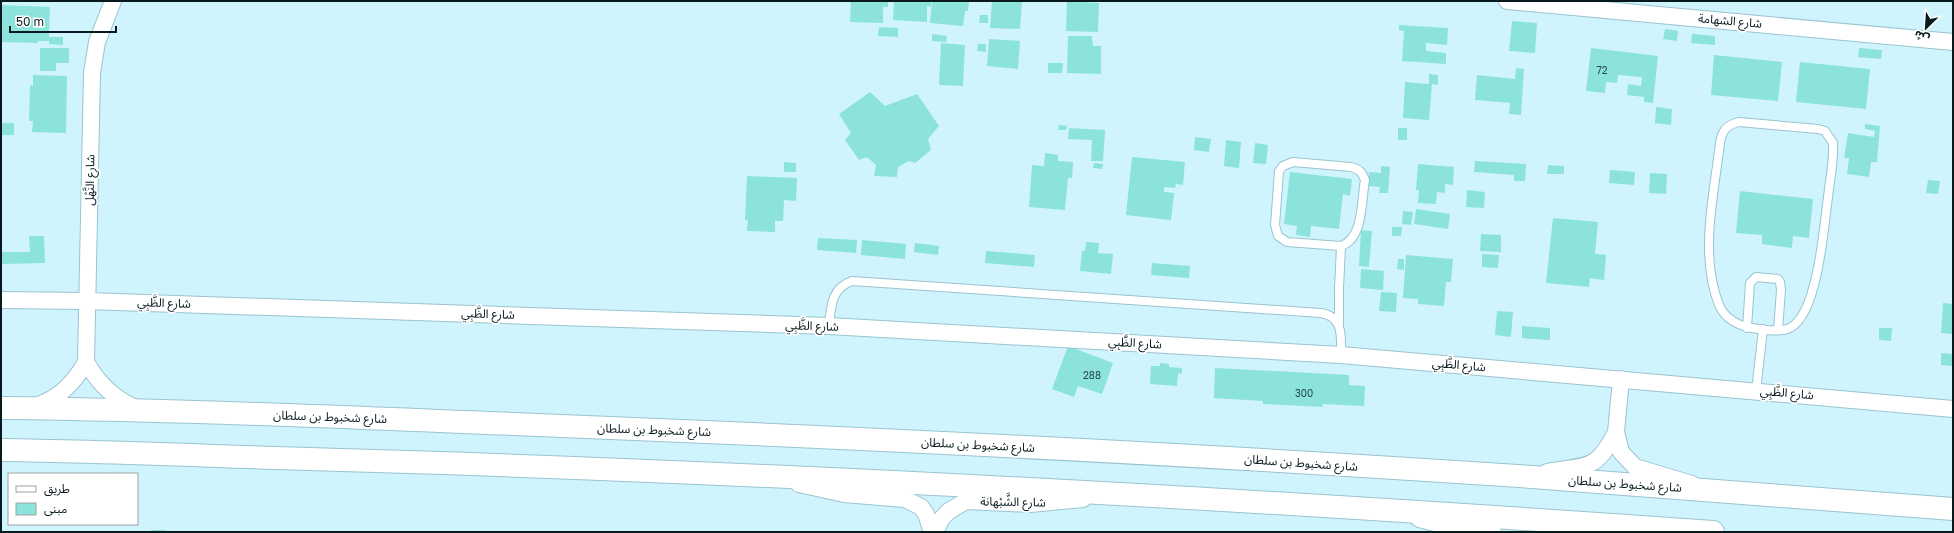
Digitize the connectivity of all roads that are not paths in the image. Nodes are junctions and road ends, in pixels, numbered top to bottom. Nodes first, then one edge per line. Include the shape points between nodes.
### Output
1 (113, 1) edge
2 (1507, 1) edge
3 (1953, 42) edge
4 (1342, 246) junction
5 (1, 300) edge
6 (88, 301) junction
7 (1338, 323) junction
8 (829, 326) junction
9 (1747, 328) junction
10 (1763, 329) junction
11 (1778, 330) junction
12 (1341, 355) junction
13 (86, 362) junction
14 (1621, 379) junction
15 (1756, 391) junction
16 (1, 408) edge
17 (29, 408) junction
18 (140, 409) junction
19 (1953, 409) edge
20 (1616, 432) junction
21 (1, 450) edge
22 (773, 476) junction
23 (1529, 477) junction
24 (1704, 490) junction
25 (1105, 492) junction
26 (1953, 509) edge
27 (1397, 510) junction
28 (934, 532) edge
29 (1493, 532) edge
30 (1713, 532) edge

1 - 6 street, شارع النَّهْل via 97,42 92,73
2 - 3 street, شارع الشهامة
4 - 4 lane via 1348,244 1356,234 1365,180 1363,173 1358,168 1351,167 1293,162 1282,166 1278,177 1275,225 1278,236 1287,242
4 - 7 lane
5 - 6 street, شارع الظَّبِي
6 - 8 street, شارع الظَّبِي
6 - 13 street, شارع النَّهْل
7 - 8 lane via 1332,316 1321,313 852,280 841,286 834,294
7 - 12 lane via 1341,332
8 - 12 street, شارع الظَّبِي
9 - 10 lane
9 - 11 lane via 1750,283 1756,277 1774,278 1778,279 1781,286
9 - 11 lane via 1730,320 1724,314 1715,290 1710,257 1711,219 1721,135 1724,128 1738,122 1818,129 1825,131 1833,143 1822,245 1814,283 1804,314 1798,322 1792,327
10 - 11 lane
10 - 15 lane
12 - 14 street, شارع الظَّبِي
13 - 17 street, شارع النَّهْل via 69,387 44,404
13 - 18 street via 93,375 108,391 126,404
14 - 15 street, شارع الظَّبِي
14 - 20 street
15 - 19 street, شارع الظَّبِي
16 - 17 main road, شارع شخبوط بن سلطان
17 - 18 main road, شارع شخبوط بن سلطان
18 - 23 main road, شارع شخبوط بن سلطان via 1164,454
20 - 23 street via 1605,452 1590,465
20 - 24 street via 1622,452 1635,467 1678,478
21 - 22 main road via 437,462
22 - 25 main road
22 - 28 street, شارع الشَّبْهانة via 832,492 905,498 921,507
23 - 24 main road, شارع شخبوط بن سلطان
24 - 26 main road, شارع شخبوط بن سلطان
25 - 27 main road
25 - 28 street, شارع الشَّبْهانة via 1085,498 1048,503 966,501 949,511
27 - 29 street via 1438,524
27 - 30 main road

